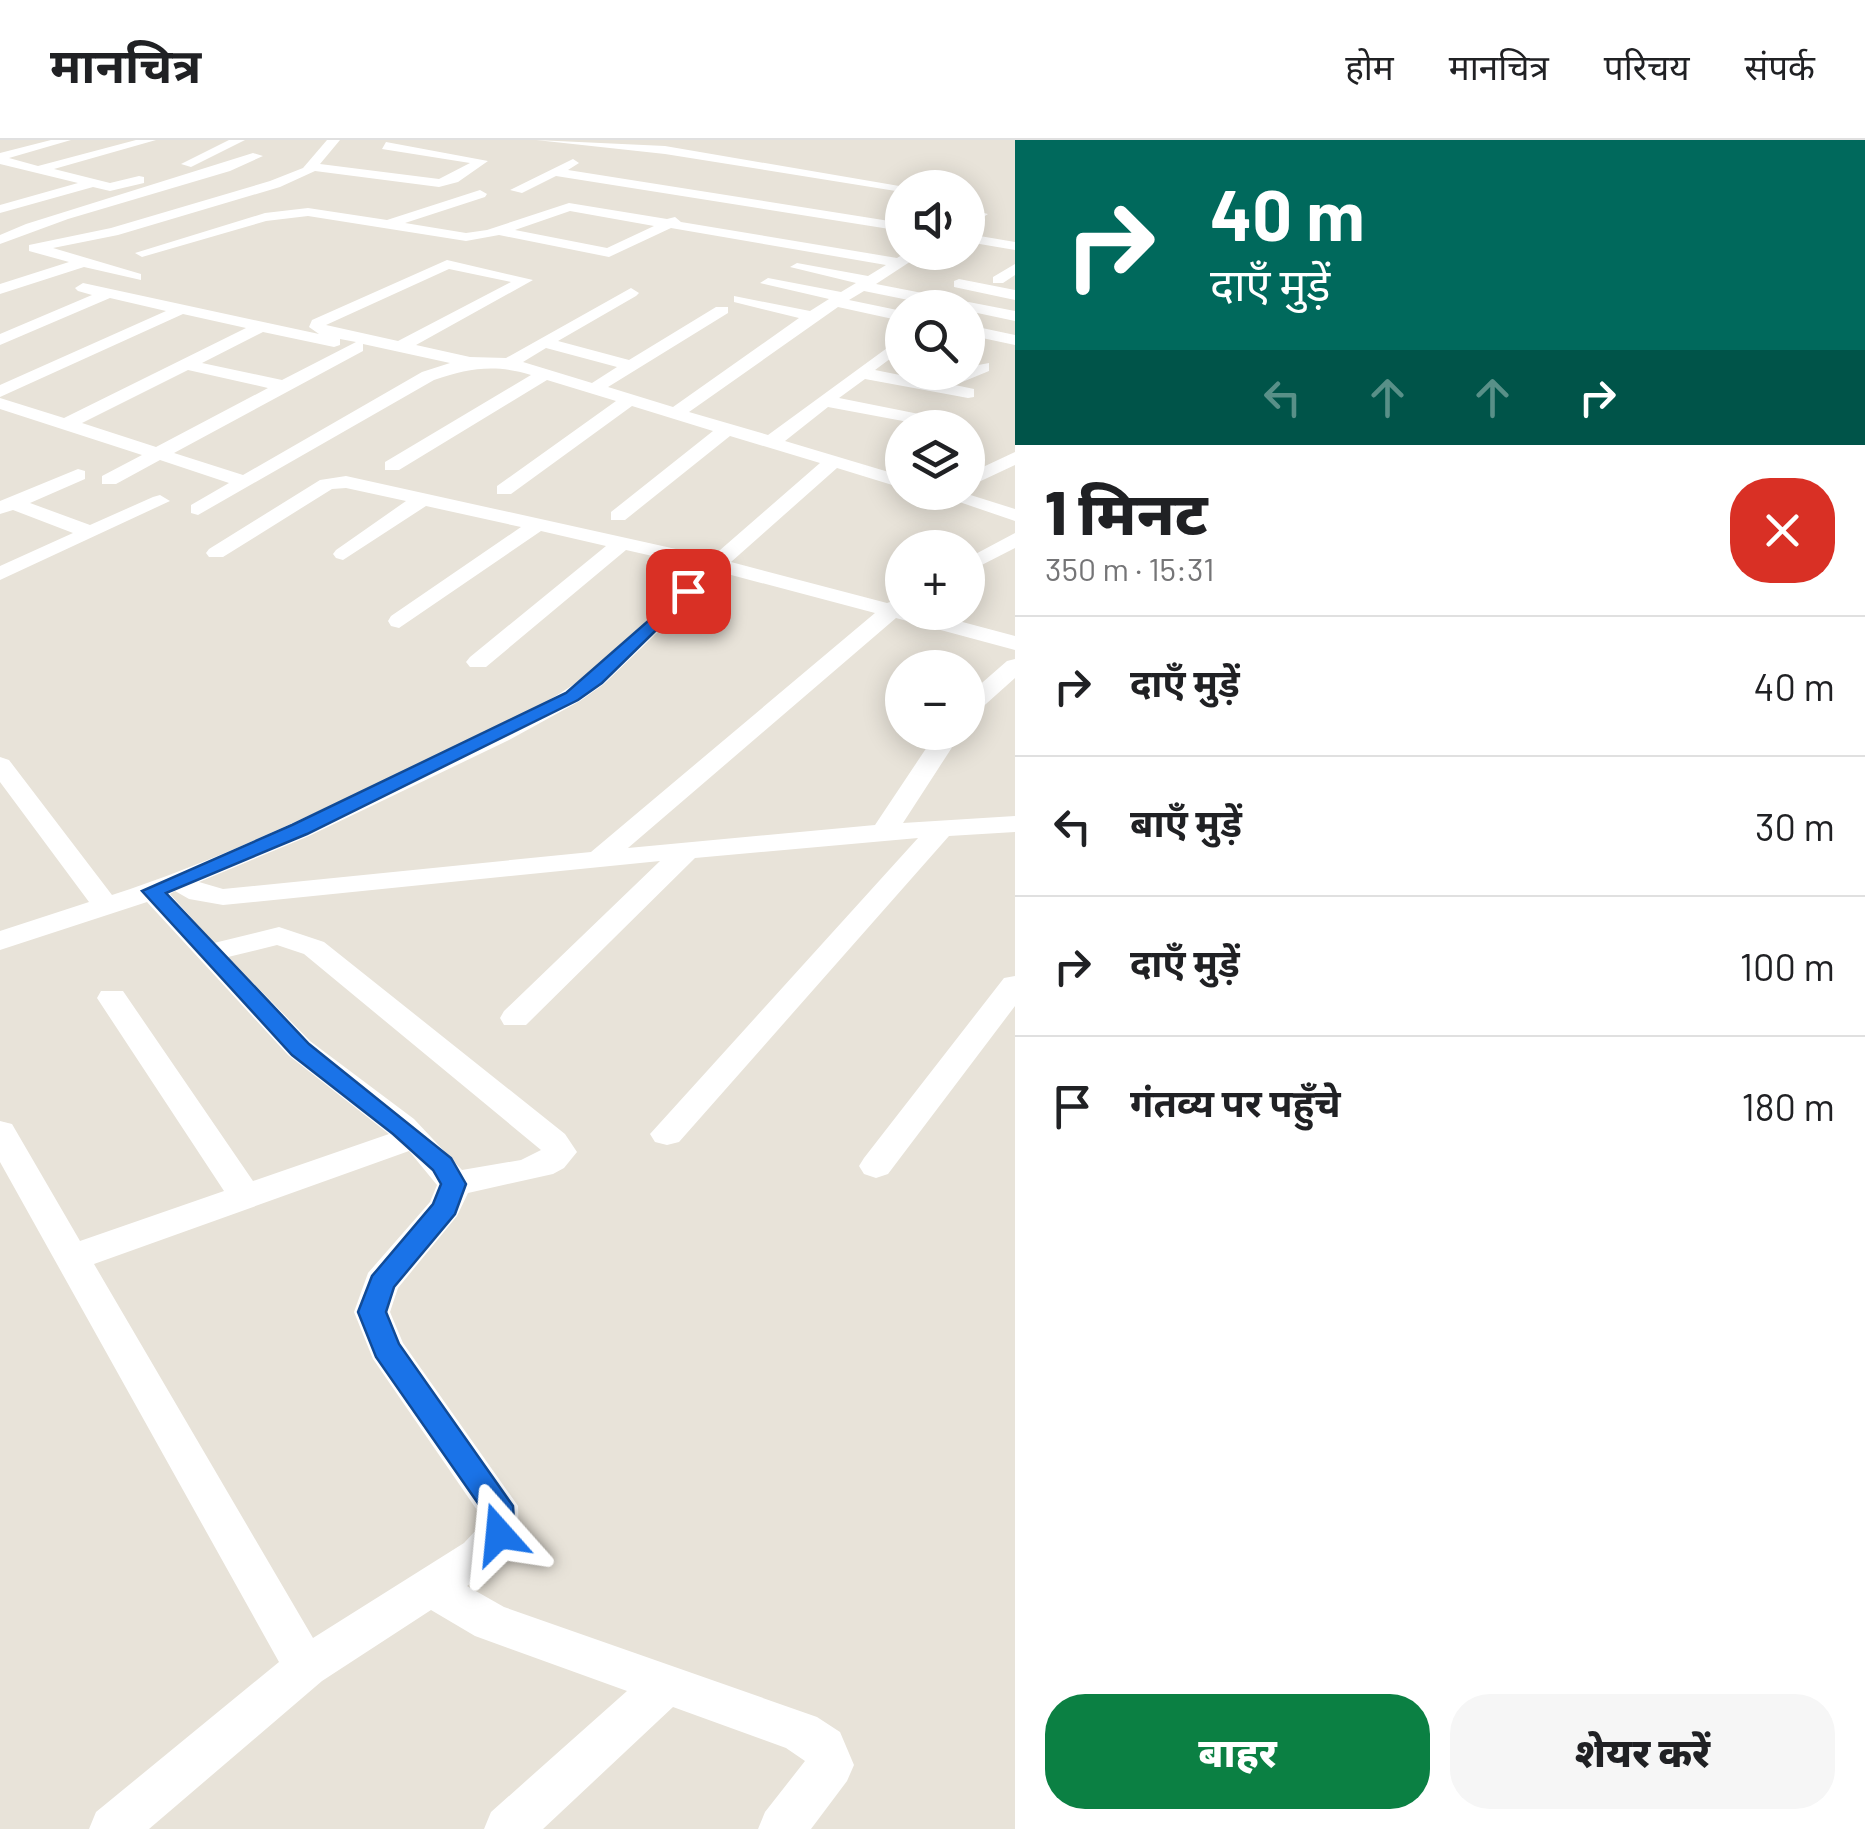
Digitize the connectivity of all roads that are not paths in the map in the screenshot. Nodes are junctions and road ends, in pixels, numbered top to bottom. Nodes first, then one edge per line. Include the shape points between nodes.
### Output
1 (65, 140) edge
2 (106, 140) edge
3 (150, 140) edge
4 (238, 140) edge
5 (334, 140) edge
6 (471, 140) edge
7 (542, 140) edge
8 (128, 145) junction
9 (604, 148) junction
10 (377, 154) edge
11 (450, 154) junction
12 (257, 156) dead end
13 (1, 157) edge
14 (313, 167) junction
15 (782, 167) junction
16 (42, 171) junction
17 (556, 172) junction
18 (157, 174) junction
19 (384, 175) junction
20 (405, 178) junction
21 (16, 181) dead end
22 (192, 182) junction
23 (628, 182) junction
24 (92, 183) junction
25 (885, 185) edge
26 (348, 188) dead end
27 (517, 190) dead end
28 (480, 194) dead end
29 (832, 195) dead end
30 (727, 197) junction
31 (0, 208) edge
32 (581, 208) junction
33 (803, 210) junction
34 (885, 215) edge
35 (0, 218) edge
36 (532, 219) junction
37 (873, 222) junction
38 (386, 224) junction
39 (670, 224) junction
40 (885, 224) edge
41 (30, 226) junction
42 (567, 226) dead end
43 (498, 231) junction
44 (855, 231) dead end
45 (602, 232) dead end
46 (747, 237) junction
47 (1, 239) edge
48 (638, 239) junction
49 (838, 241) dead end
50 (985, 241) edge
51 (1015, 246) edge
52 (34, 248) junction
53 (820, 250) junction
54 (142, 253) dead end
55 (84, 262) junction
56 (797, 267) dead end
57 (885, 267) edge
58 (1015, 268) edge
59 (897, 270) edge
60 (136, 277) dead end
61 (998, 280) dead end
62 (942, 281) dead end
63 (768, 283) dead end
64 (867, 283) junction
65 (83, 288) dead end
66 (0, 289) edge
67 (631, 293) dead end
68 (109, 294) junction
69 (1015, 294) edge
70 (738, 299) dead end
71 (839, 300) junction
72 (182, 309) junction
73 (722, 310) dead end
74 (885, 312) edge
75 (812, 316) junction
76 (1015, 316) edge
77 (262, 326) junction
78 (985, 334) edge
79 (0, 340) edge
80 (1015, 340) edge
81 (545, 342) junction
82 (357, 346) junction
83 (400, 347) junction
84 (885, 355) edge
85 (509, 363) junction
86 (186, 364) junction
87 (459, 364) junction
88 (632, 366) junction
89 (546, 373) junction
90 (862, 373) junction
91 (885, 377) edge
92 (284, 386) junction
93 (597, 387) junction
94 (952, 390) edge
95 (0, 392) edge
96 (968, 393) dead end
97 (631, 398) junction
98 (825, 401) junction
99 (0, 402) edge
100 (678, 412) junction
101 (885, 412) edge
102 (66, 424) junction
103 (728, 428) junction
104 (772, 442) junction
105 (158, 454) junction
106 (1015, 458) edge
107 (834, 461) junction
108 (392, 466) dead end
109 (985, 473) edge
110 (78, 475) dead end
111 (885, 477) edge
112 (109, 480) dead end
113 (246, 482) junction
114 (504, 490) dead end
115 (422, 499) junction
116 (160, 502) dead end
117 (7, 506) edge
118 (985, 506) edge
119 (198, 509) dead end
120 (1015, 515) edge
121 (618, 516) dead end
122 (538, 524) junction
123 (91, 532) junction
124 (1015, 539) edge
125 (622, 543) junction
126 (216, 553) dead end
127 (343, 554) dead end
128 (985, 556) edge
129 (716, 564) junction
130 (0, 574) edge
131 (885, 603) edge
132 (885, 615) edge
133 (399, 622) dead end
134 (973, 630) edge
135 (1015, 643) edge
136 (478, 662) dead end
137 (1015, 666) edge
138 (985, 692) edge
139 (938, 750) edge
140 (0, 765) edge
141 (1015, 824) edge
142 (942, 828) junction
143 (884, 831) junction
144 (685, 852) junction
145 (598, 861) junction
146 (164, 886) junction
147 (107, 907) junction
148 (0, 941) edge
149 (209, 953) junction
150 (1015, 985) edge
151 (112, 998) dead end
152 (515, 1018) dead end
153 (0, 1132) edge
154 (667, 1134) dead end
155 (412, 1138) junction
156 (876, 1166) dead end
157 (454, 1184) junction
158 (245, 1196) junction
159 (74, 1256) junction
160 (431, 1587) junction
161 (306, 1667) junction
162 (666, 1685) junction
163 (113, 1829) edge
164 (508, 1829) edge
165 (782, 1829) edge

1 - 13 street
2 - 8 street
3 - 8 street
4 - 18 street
5 - 14 street
6 - 11 street
7 - 9 street
8 - 16 street
9 - 15 street
9 - 17 street
10 - 11 street
10 - 14 street
10 - 19 street
11 - 20 street
11 - 20 street via 482,161 446,182
12 - 22 street
13 - 16 street
14 - 52 street via 236,197
15 - 25 street
15 - 30 street
16 - 21 street
16 - 24 street
17 - 23 street
17 - 27 street
18 - 22 street
18 - 24 street via 116,186
19 - 20 street
19 - 26 street
22 - 41 street
23 - 30 street
23 - 32 street
24 - 31 street
28 - 38 street
29 - 33 street
30 - 33 street
30 - 39 street
32 - 36 street
32 - 39 street
33 - 37 street
33 - 46 street
34 - 37 street
35 - 41 street
36 - 42 street
36 - 43 street
37 - 40 street
37 - 44 street
38 - 43 street via 466,237
38 - 54 street via 286,214
39 - 46 street
39 - 48 street
41 - 47 street
43 - 48 street via 602,252
45 - 48 street
46 - 53 street
47 - 52 street
49 - 53 street
50 - 51 street
52 - 55 street
53 - 57 street
55 - 60 street
55 - 66 street
56 - 64 street
58 - 61 street
59 - 64 street
62 - 69 street
63 - 71 street
64 - 71 street
64 - 76 street
65 - 68 street
67 - 81 street
68 - 72 street
68 - 79 street
70 - 75 street
71 - 74 street
71 - 75 street
72 - 77 street
72 - 95 street
73 - 88 street
75 - 100 street
77 - 82 street
77 - 86 street
78 - 80 street
81 - 85 street
81 - 88 street
82 - 87 street
82 - 92 street
83 - 83 street via 326,331 318,323 447,264 526,280
83 - 87 street
84 - 90 street
85 - 87 street
85 - 89 street
86 - 92 street
86 - 102 street
87 - 113 street
88 - 93 street
89 - 93 street
89 - 108 street
90 - 91 street
90 - 98 street
92 - 105 street
93 - 97 street
94 - 96 street
97 - 100 street
97 - 114 street
98 - 101 street
98 - 104 street
99 - 102 street
100 - 103 street
102 - 105 street
103 - 104 street
103 - 121 street
104 - 107 street
105 - 112 street
105 - 113 street
106 - 109 street
107 - 111 street
107 - 129 street
110 - 117 street
113 - 119 street
115 - 122 street
115 - 126 street via 327,484
115 - 127 street
116 - 123 street
117 - 123 street
118 - 120 street
122 - 125 street
122 - 133 street
123 - 130 street
124 - 128 street
125 - 129 street
125 - 136 street
129 - 131 street
129 - 146 street via 572,696 300,830
132 - 145 street
134 - 135 street
137 - 138 street
139 - 143 street
140 - 147 street
141 - 142 street
142 - 143 street
142 - 154 street
143 - 144 street
144 - 145 street
144 - 152 street
145 - 146 street via 223,896
146 - 147 street
146 - 149 street
147 - 148 street
149 - 155 street via 301,1050
149 - 157 street via 279,936 314,948 560,1152 539,1166
150 - 156 street
151 - 158 street
153 - 159 street
155 - 157 street
155 - 158 street
157 - 160 street via 445,1207 381,1283 372,1312 386,1349 498,1506 499,1534 479,1556
158 - 159 street
159 - 161 street
160 - 161 street
160 - 162 street via 490,1622
161 - 163 street
162 - 164 street
162 - 165 street via 802,1732 824,1747 832,1765

